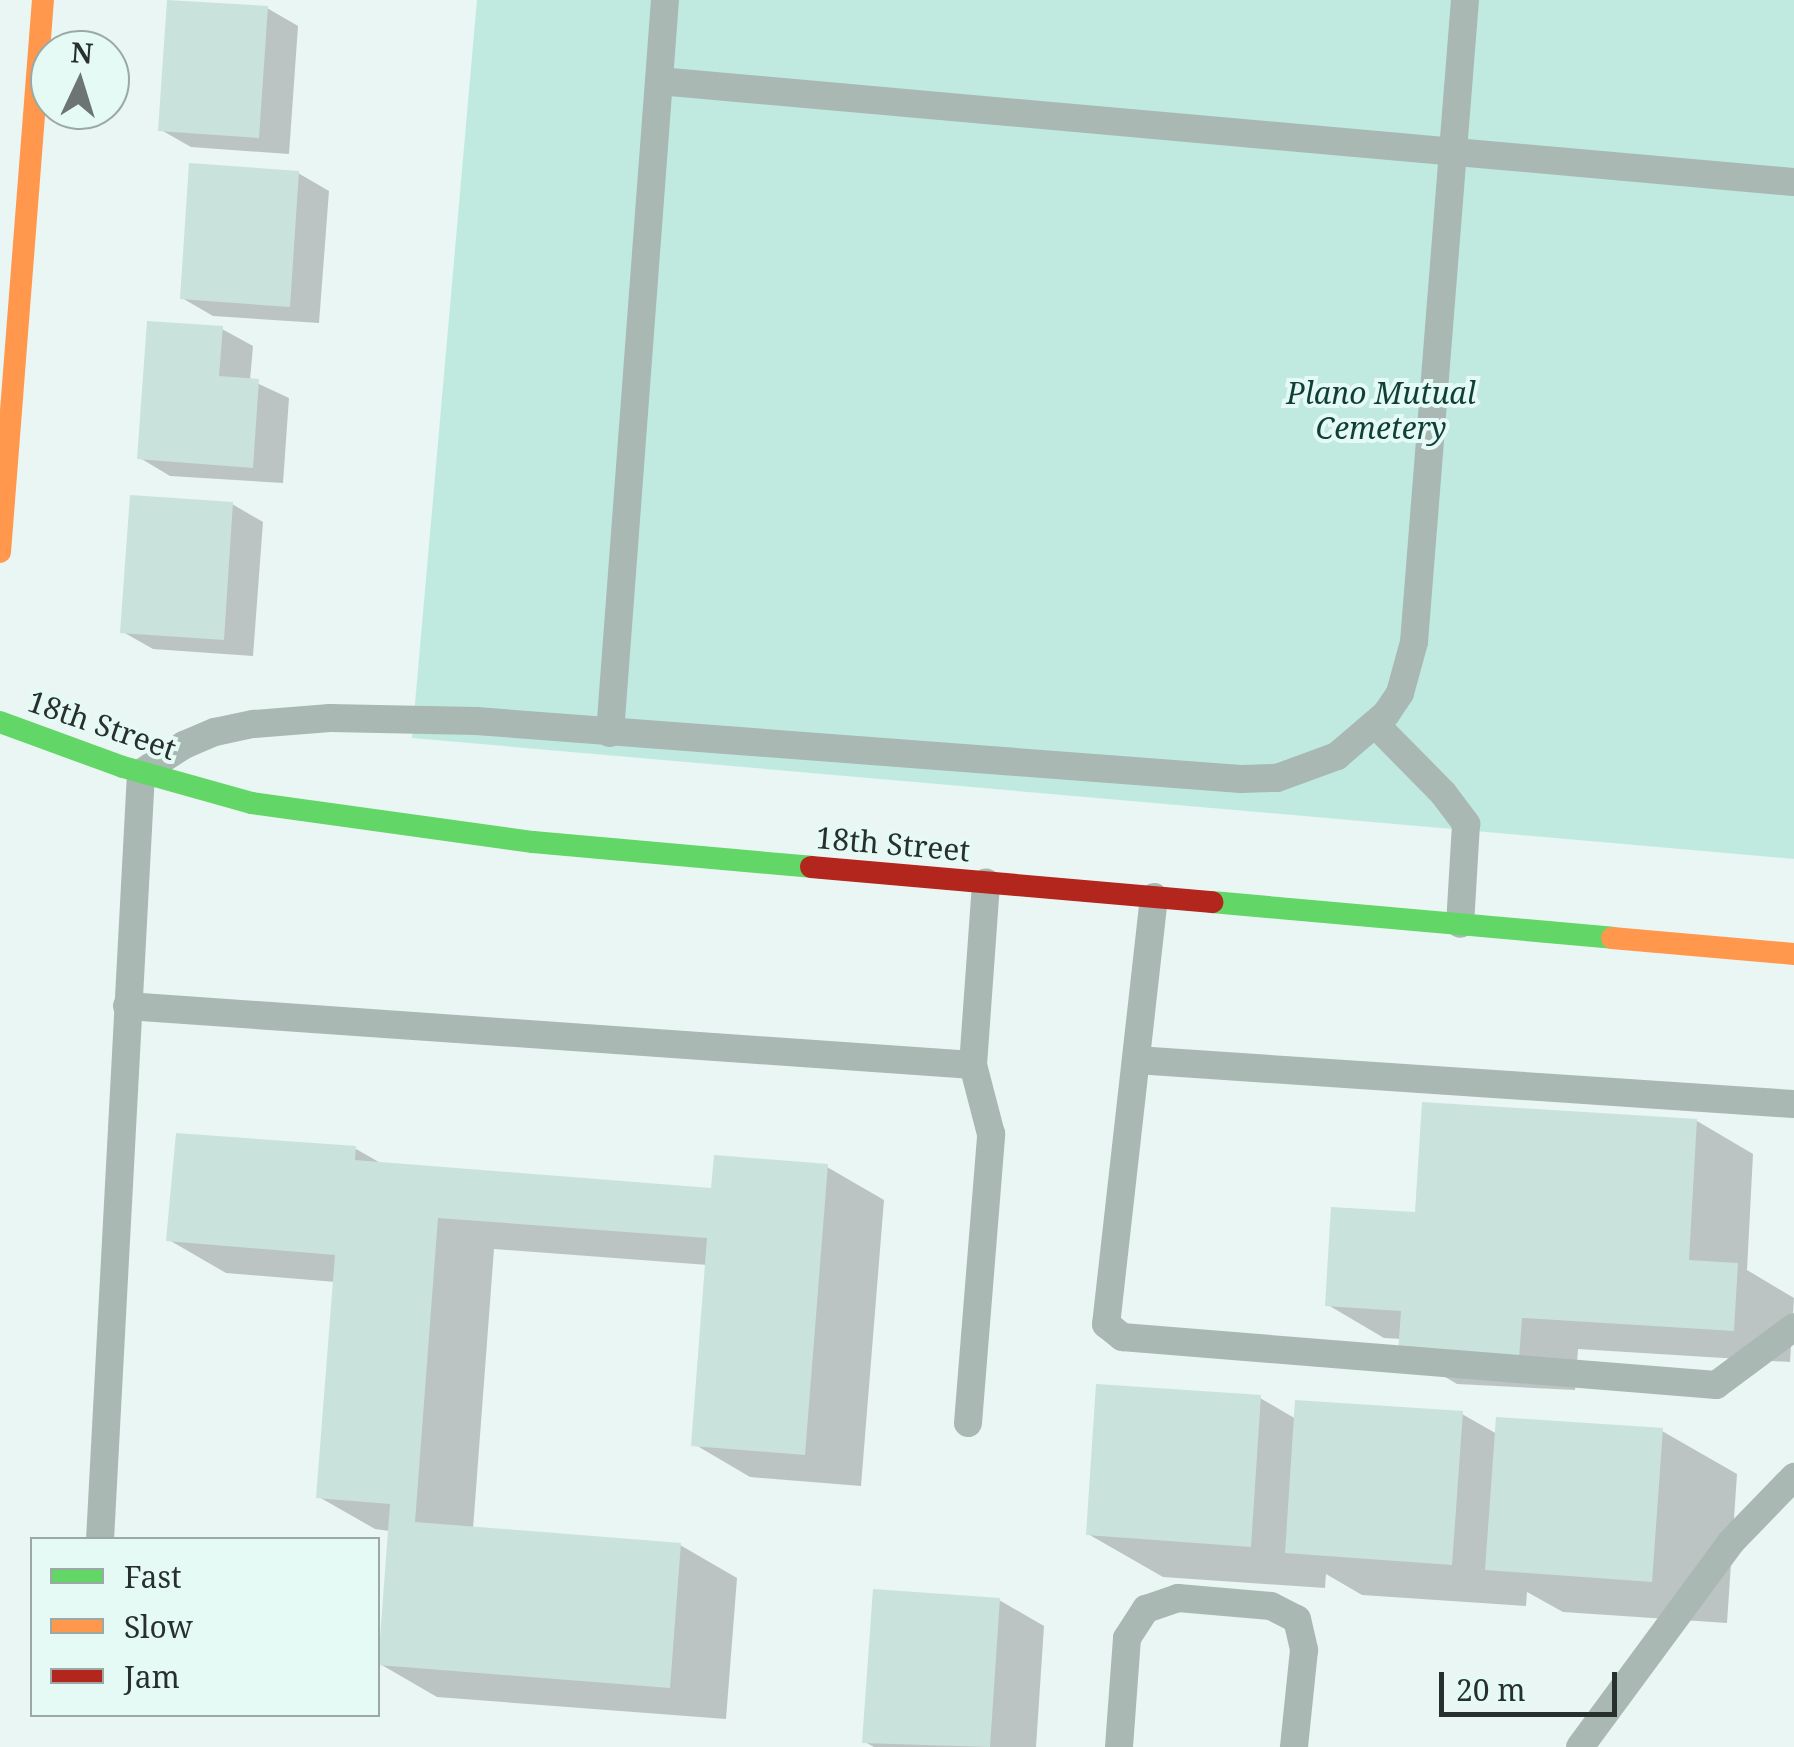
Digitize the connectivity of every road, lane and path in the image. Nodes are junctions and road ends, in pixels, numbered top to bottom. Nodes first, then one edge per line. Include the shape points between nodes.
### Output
1 (42, 0) edge
2 (664, 0) edge
3 (1466, 0) edge
4 (658, 80) junction
5 (1454, 151) junction
6 (1794, 182) edge
7 (12, 250) edge
8 (0, 552) edge
9 (0, 722) edge
10 (1375, 724) junction
11 (610, 733) junction
12 (141, 772) junction
13 (986, 882) junction
14 (1154, 897) junction
15 (1460, 924) junction
16 (1794, 954) edge
17 (127, 1006) junction
18 (1136, 1060) junction
19 (973, 1065) junction
20 (1794, 1104) edge
21 (1794, 1327) edge
22 (968, 1422) dead end
23 (1794, 1477) edge
24 (100, 1537) edge
25 (1119, 1747) edge
26 (1294, 1747) edge
27 (1580, 1747) edge

1 - 7 street
2 - 4 lane
3 - 5 lane
4 - 5 lane
4 - 11 lane
5 - 6 lane
5 - 10 lane via 1414,642 1400,693
7 - 8 street
9 - 12 street, 18th Street
10 - 11 lane via 1337,756 1303,770 1241,779
10 - 15 lane via 1466,824
11 - 12 lane via 397,718 254,724 184,745
12 - 13 street, 18th Street via 252,803 532,842
12 - 17 lane
13 - 14 street, 18th Street
13 - 19 lane
14 - 15 street, 18th Street
14 - 18 lane
15 - 16 street, 18th Street
17 - 19 lane
17 - 24 lane
18 - 20 lane
18 - 21 lane via 1106,1324 1122,1337 1716,1385
19 - 22 lane via 991,1134
23 - 27 lane via 1730,1542
25 - 26 lane via 1127,1638 1146,1609 1178,1598 1271,1606 1297,1619 1304,1650

